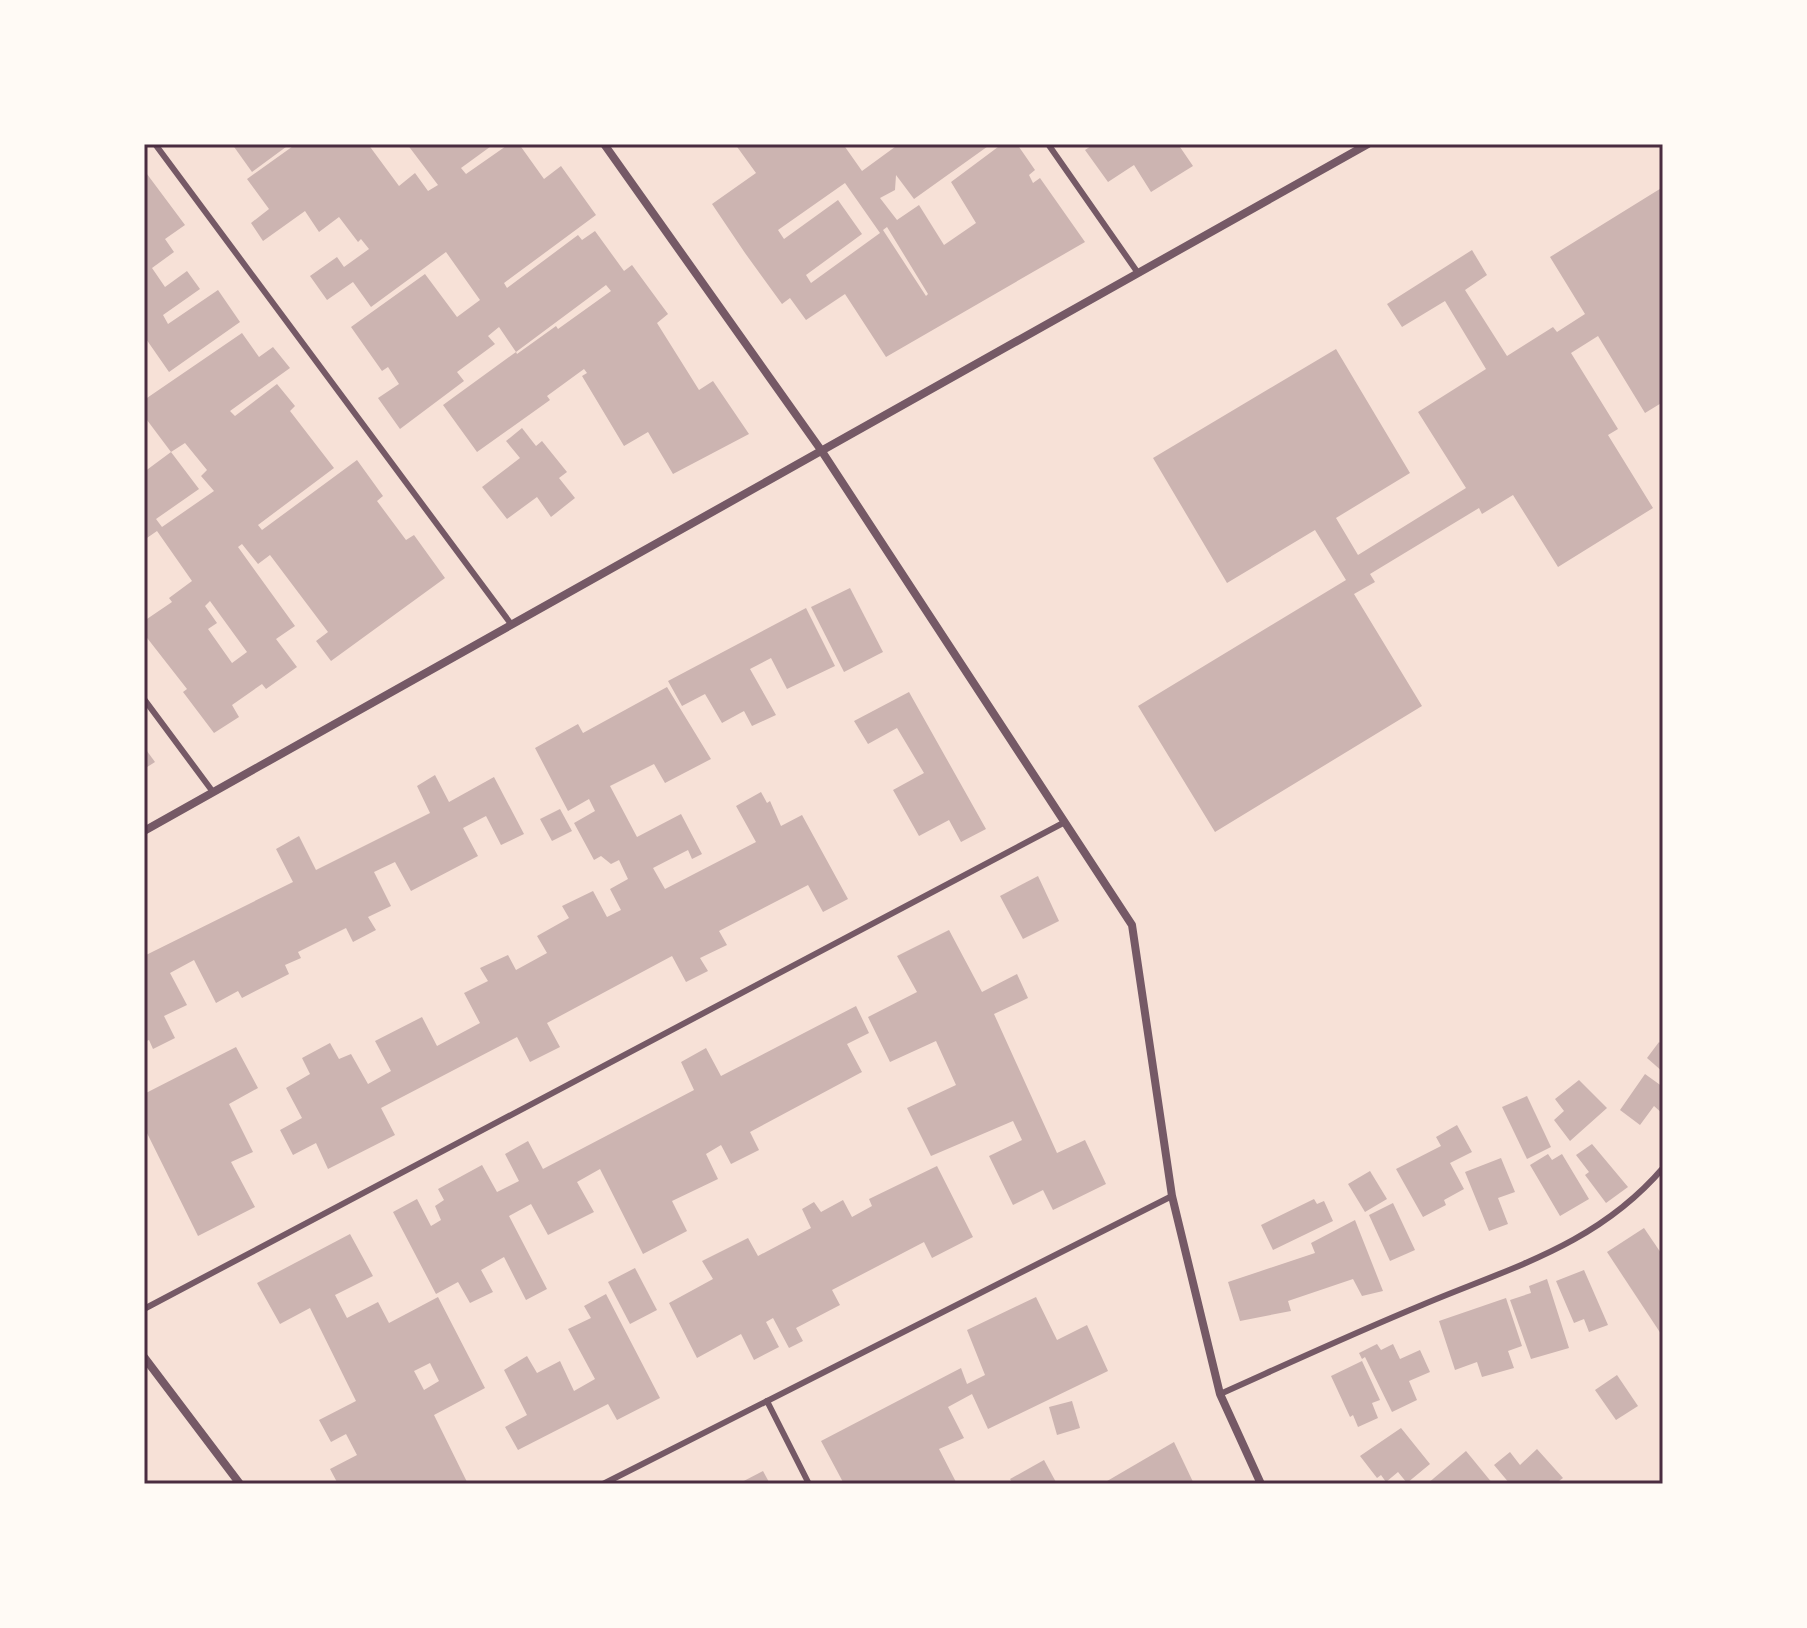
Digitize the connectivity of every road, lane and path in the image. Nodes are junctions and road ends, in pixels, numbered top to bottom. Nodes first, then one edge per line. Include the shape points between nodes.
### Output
1 (155, 144) edge
2 (604, 144) edge
3 (1048, 144) edge
4 (1368, 144) edge
5 (1138, 273) junction
6 (821, 450) junction
7 (511, 624) junction
8 (144, 699) edge
9 (213, 792) junction
10 (1065, 822) junction
11 (144, 831) edge
12 (1663, 1168) edge
13 (1172, 1196) junction
14 (144, 1309) edge
15 (144, 1357) edge
16 (1220, 1394) junction
17 (767, 1401) junction
18 (240, 1484) edge
19 (603, 1484) edge
20 (809, 1484) edge
21 (1261, 1484) edge

1 - 7 lane
2 - 6 street
3 - 5 lane
4 - 5 street
5 - 6 street
6 - 7 street
6 - 10 street
7 - 9 street
8 - 9 lane
9 - 11 street
10 - 13 street via 1132,925
10 - 14 lane
12 - 16 lane via 1641,1193 1572,1244
13 - 16 street
13 - 17 lane
15 - 18 street
16 - 21 street
17 - 19 lane
17 - 20 lane

